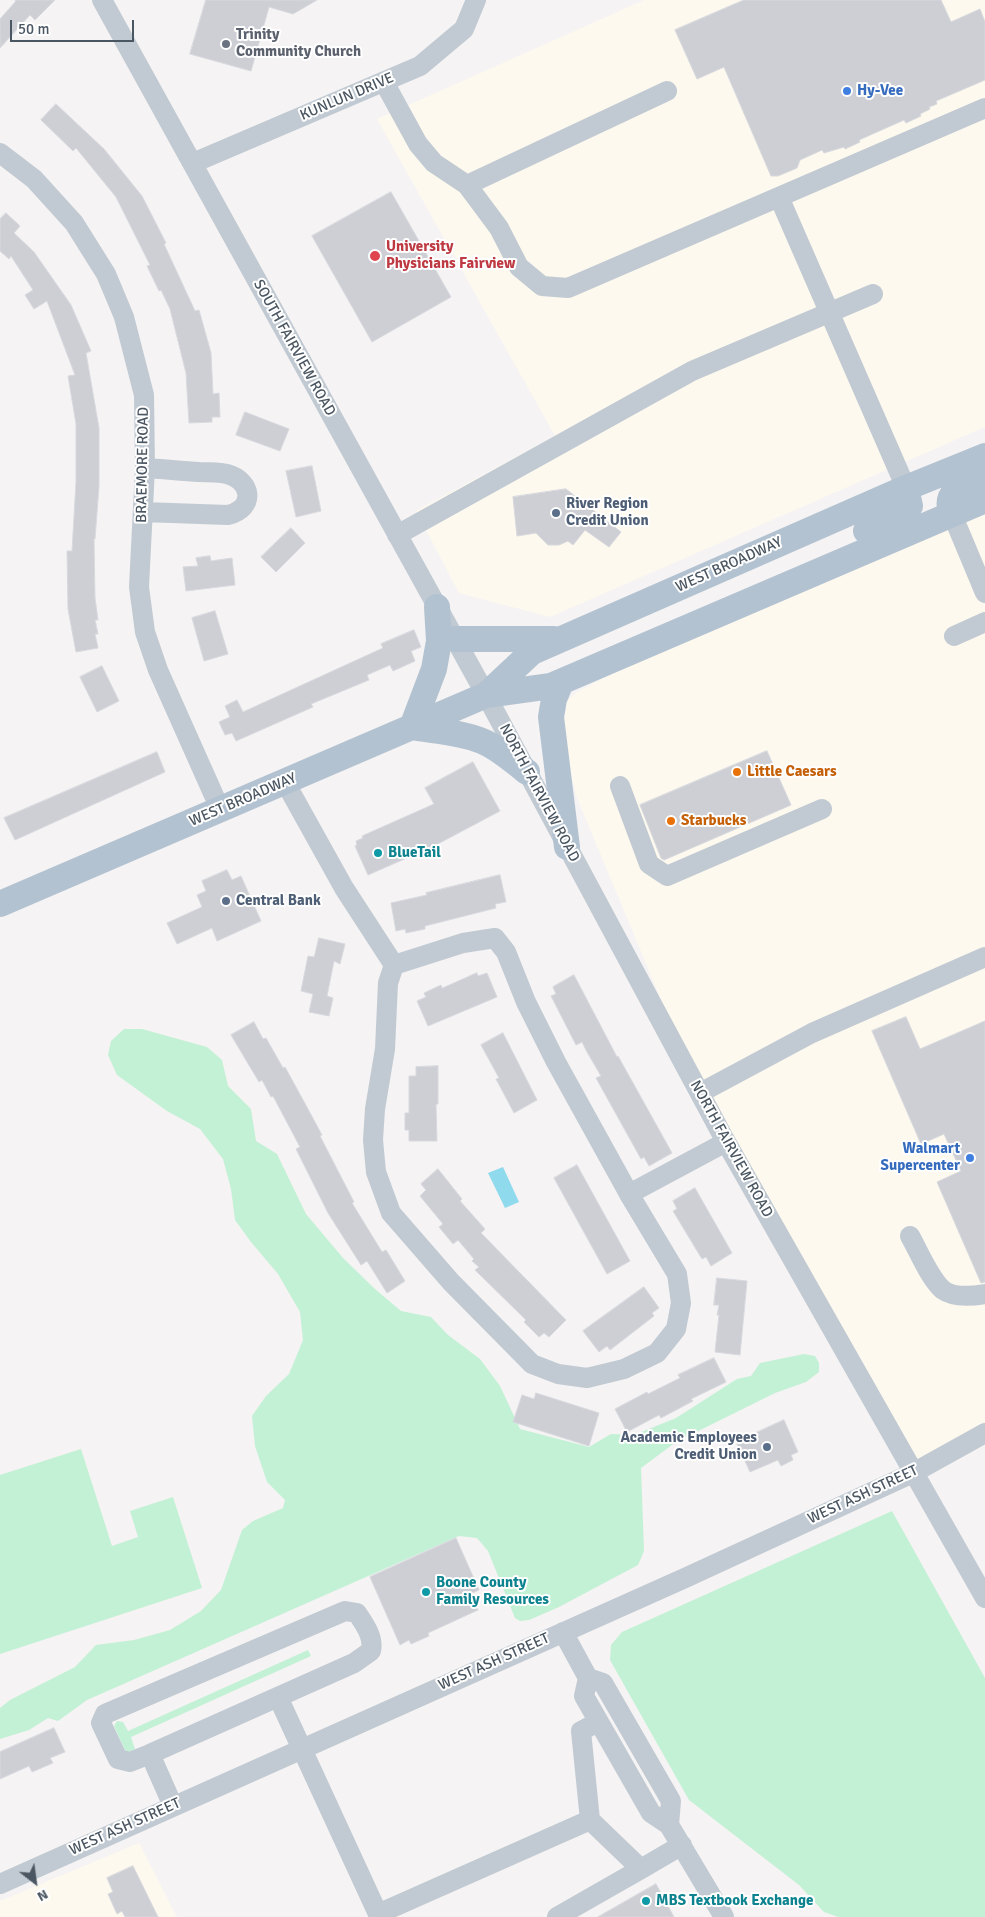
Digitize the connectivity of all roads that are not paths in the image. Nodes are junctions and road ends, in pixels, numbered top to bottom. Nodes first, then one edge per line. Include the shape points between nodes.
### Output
1 (102, 0) edge
2 (476, 0) edge
3 (384, 82) junction
4 (667, 91) dead end
5 (985, 108) edge
6 (0, 153) edge
7 (192, 163) junction
8 (467, 185) junction
9 (779, 197) junction
10 (873, 294) dead end
11 (830, 312) junction
12 (985, 456) edge
13 (145, 468) junction
14 (985, 476) edge
15 (906, 488) junction
16 (985, 500) edge
17 (143, 512) junction
18 (952, 514) junction
19 (397, 535) junction
20 (781, 587) junction
21 (985, 593) edge
22 (437, 607) junction
23 (985, 622) edge
24 (954, 636) dead end
25 (563, 638) junction
26 (455, 639) junction
27 (561, 682) junction
28 (486, 695) junction
29 (412, 727) junction
30 (527, 772) junction
31 (285, 782) junction
32 (620, 786) dead end
33 (822, 809) dead end
34 (220, 810) junction
35 (568, 847) junction
36 (2, 899) edge
37 (985, 957) edge
38 (394, 965) junction
39 (700, 1093) junction
40 (726, 1142) junction
41 (629, 1194) junction
42 (910, 1236) dead end
43 (985, 1294) edge
44 (985, 1433) edge
45 (913, 1473) junction
46 (985, 1598) edge
47 (563, 1632) junction
48 (588, 1678) junction
49 (278, 1697) junction
50 (598, 1722) junction
51 (302, 1748) junction
52 (150, 1754) junction
53 (173, 1806) junction
54 (590, 1820) junction
55 (669, 1825) junction
56 (682, 1845) junction
57 (641, 1869) junction
58 (0, 1884) edge
59 (557, 1917) edge
60 (724, 1917) edge

1 - 7 street, SOUTH FAIRVIEW ROAD
2 - 3 street, KUNLUN DRIVE via 464,30 420,66
3 - 7 street, KUNLUN DRIVE
3 - 8 street via 418,144 434,163
4 - 8 street
5 - 9 street
6 - 13 street, BRAEMORE ROAD via 34,179 74,223 106,274 124,317 144,395
7 - 19 street, SOUTH FAIRVIEW ROAD
8 - 9 street via 499,228 519,266 542,286 568,288
9 - 11 street
10 - 11 street
11 - 15 street
11 - 19 street via 692,371
12 - 15 main road, WEST BROADWAY
13 - 17 street, BRAEMORE ROAD
13 - 17 street via 226,474 242,482 248,498 238,512 228,515
14 - 18 main road via 950,496 948,505
15 - 20 main road via 910,506 906,512 813,556
15 - 25 main road, WEST BROADWAY
16 - 18 main road, WEST BROADWAY
17 - 34 street, BRAEMORE ROAD via 139,587 146,632 158,670
18 - 20 main road, WEST BROADWAY
18 - 21 street
19 - 22 street, SOUTH FAIRVIEW ROAD
20 - 27 main road, WEST BROADWAY
22 - 26 street, SOUTH FAIRVIEW ROAD
22 - 29 main road via 439,641 434,669
23 - 24 street
25 - 26 main road
25 - 28 main road, WEST BROADWAY via 532,652
26 - 28 street, SOUTH FAIRVIEW ROAD
27 - 28 main road, WEST BROADWAY
27 - 35 main road via 551,717
28 - 29 main road, WEST BROADWAY
28 - 30 street, NORTH FAIRVIEW ROAD
29 - 30 main road via 482,741
29 - 31 main road, WEST BROADWAY
30 - 35 street, NORTH FAIRVIEW ROAD
31 - 34 main road, WEST BROADWAY
31 - 38 street via 344,888
32 - 33 street via 649,864 668,876
34 - 36 main road, WEST BROADWAY
35 - 39 street, NORTH FAIRVIEW ROAD
37 - 39 street via 812,1033
38 - 41 street via 463,943 495,938 506,952 556,1062
38 - 41 street via 388,983 385,1049 374,1124 376,1172 391,1213 451,1282 532,1364 558,1374 587,1378 624,1369 657,1353 676,1329 681,1303 677,1274
39 - 40 street, NORTH FAIRVIEW ROAD
40 - 41 street
40 - 45 street, NORTH FAIRVIEW ROAD
42 - 43 street via 944,1290 958,1295
44 - 45 street, WEST ASH STREET
45 - 46 street, NORTH FAIRVIEW ROAD
45 - 47 street, WEST ASH STREET
47 - 48 street
47 - 51 street, WEST ASH STREET
48 - 50 street via 584,1696
48 - 55 street via 603,1683 671,1801
49 - 51 street
49 - 52 street
49 - 52 street via 354,1663 371,1651 373,1643 357,1613 345,1611 106,1714 102,1723 118,1759 130,1762
50 - 54 street via 581,1731
50 - 55 street via 651,1813
51 - 53 street, WEST ASH STREET
51 - 54 street via 378,1914
52 - 53 street
53 - 58 street, WEST ASH STREET
54 - 57 street
55 - 56 street
56 - 57 street
56 - 60 street
57 - 59 street

